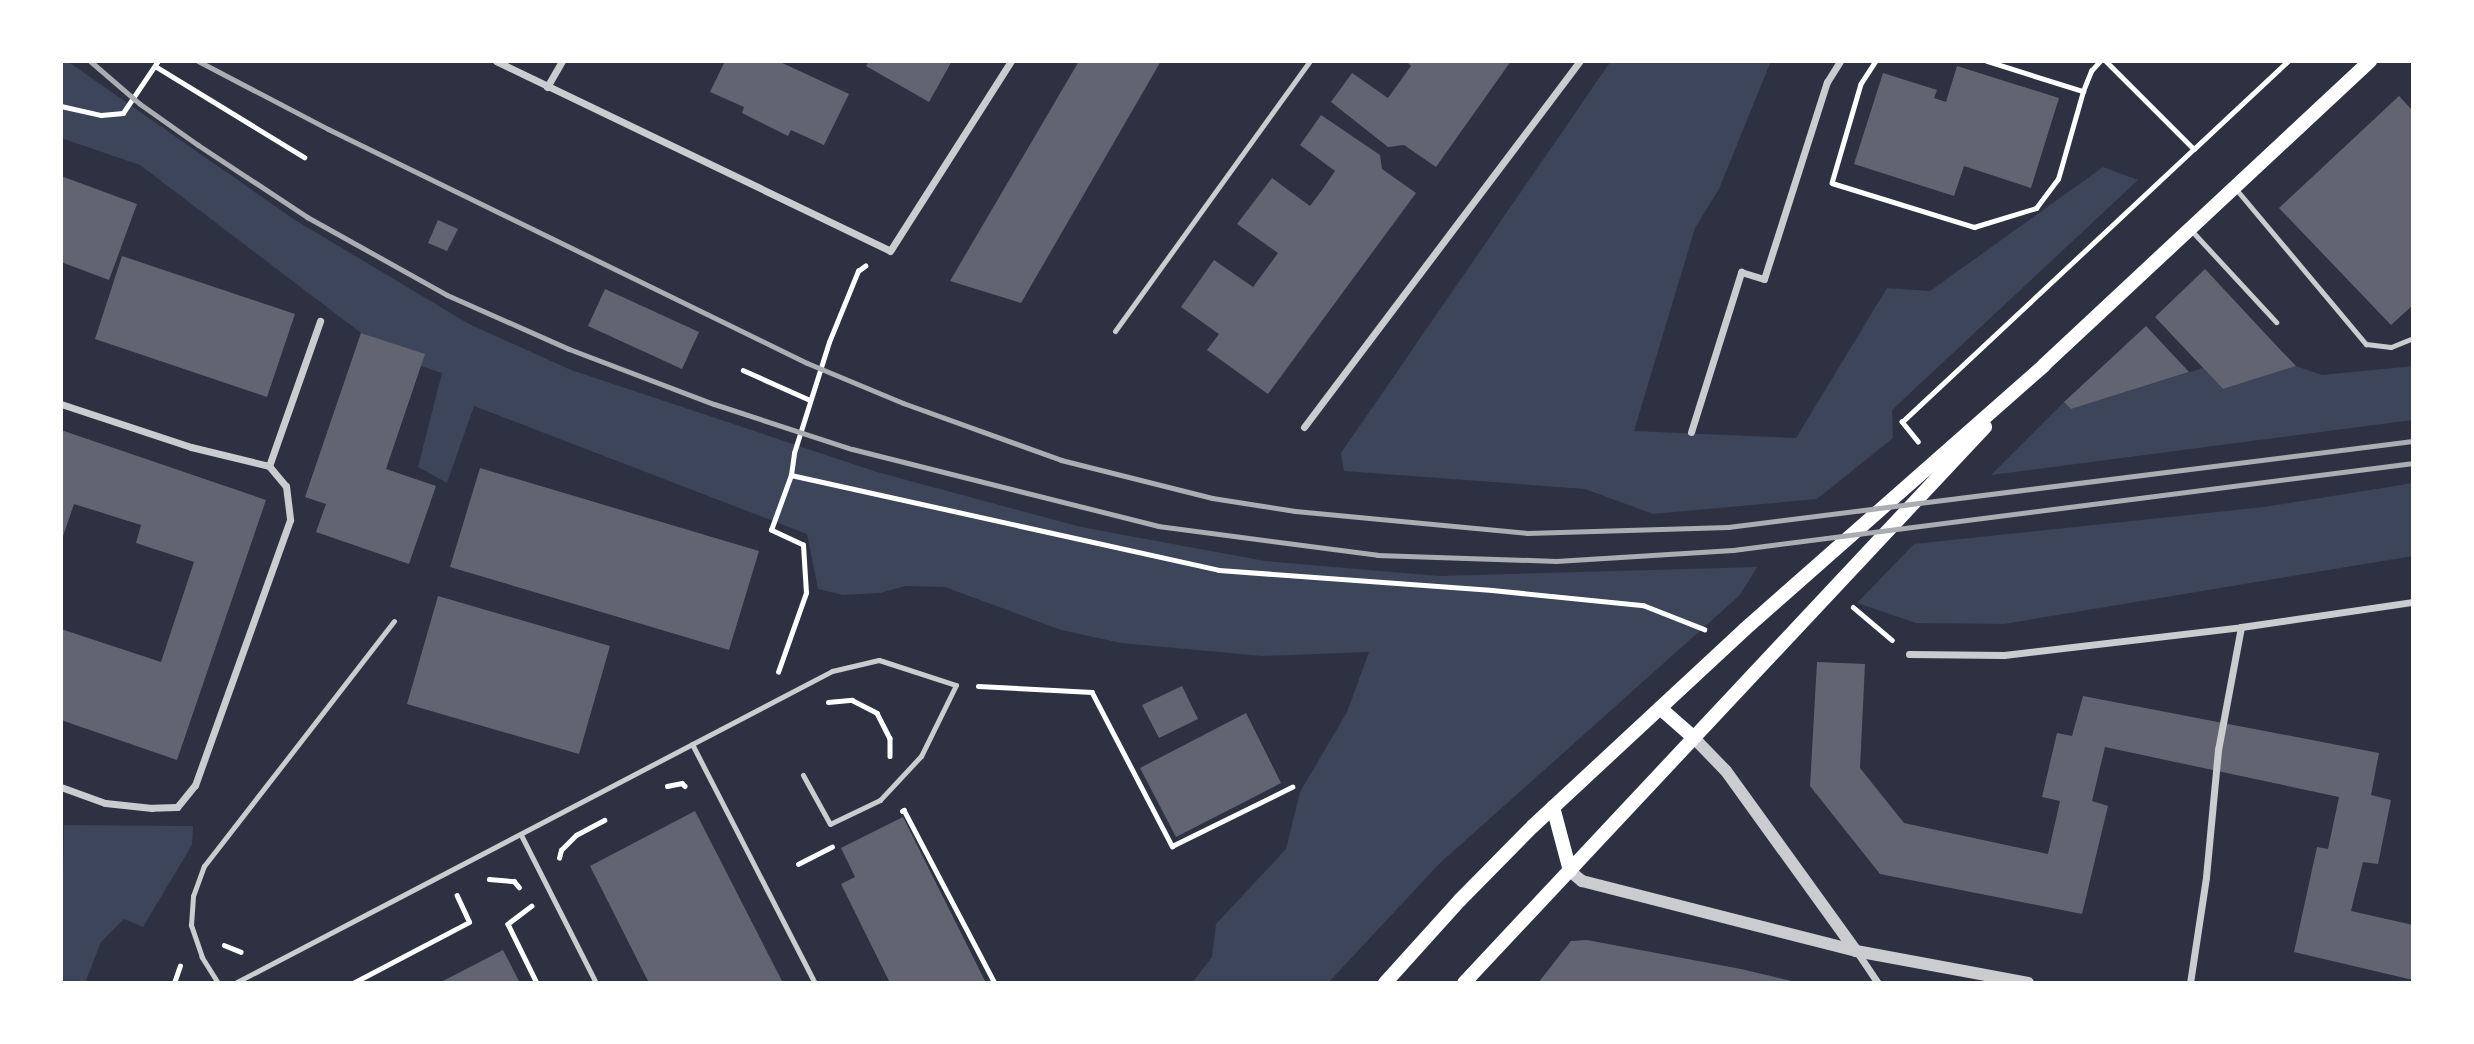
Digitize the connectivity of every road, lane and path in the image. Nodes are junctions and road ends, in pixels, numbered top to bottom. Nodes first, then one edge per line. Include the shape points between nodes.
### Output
1 (496, 61) edge
2 (562, 61) edge
3 (1011, 61) edge
4 (1310, 61) edge
5 (1580, 61) edge
6 (1840, 61) edge
7 (1876, 61) edge
8 (1987, 61) edge
9 (2100, 61) edge
10 (2106, 61) edge
11 (2288, 61) edge
12 (2370, 61) edge
13 (157, 64) edge
14 (2004, 64) edge
15 (547, 87) junction
16 (2083, 91) junction
17 (61, 106) edge
18 (2194, 149) junction
19 (304, 157) dead end
20 (2235, 188) junction
21 (2190, 229) junction
22 (858, 271) dead end
23 (320, 321) dead end
24 (2276, 322) dead end
25 (1115, 331) dead end
26 (2413, 338) edge
27 (2044, 365) junction
28 (743, 370) dead end
29 (810, 400) junction
30 (61, 404) edge
31 (1304, 427) dead end
32 (1691, 432) dead end
33 (1935, 461) junction
34 (270, 466) junction
35 (791, 475) junction
36 (1833, 590) junction
37 (2413, 602) edge
38 (394, 621) dead end
39 (2241, 627) junction
40 (1728, 644) junction
41 (1909, 654) joint
42 (777, 675) dead end
43 (956, 685) junction
44 (825, 703) dead end
45 (1660, 708) junction
46 (1693, 737) junction
47 (692, 744) junction
48 (887, 765) dead end
49 (803, 775) dead end
50 (61, 787) edge
51 (1292, 787) dead end
52 (658, 791) dead end
53 (690, 791) dead end
54 (1553, 807) junction
55 (897, 814) dead end
56 (612, 816) dead end
57 (521, 835) junction
58 (844, 841) dead end
59 (558, 864) dead end
60 (799, 864) dead end
61 (1570, 871) junction
62 (483, 882) dead end
63 (522, 891) dead end
64 (464, 892) dead end
65 (530, 901) dead end
66 (221, 943) dead end
67 (1856, 951) junction
68 (246, 952) dead end
69 (218, 983) edge
70 (235, 983) edge
71 (353, 983) edge
72 (537, 983) edge
73 (596, 983) edge
74 (815, 983) edge
75 (995, 983) edge
76 (1385, 983) edge
77 (1464, 983) edge
78 (1878, 983) edge
79 (2028, 983) edge
80 (2190, 983) edge

1 - 15 street
2 - 15 street
3 - 15 street via 890,251
4 - 25 lane
5 - 31 street
6 - 32 street via 1827,82 1764,279 1741,272
7 - 16 path via 1861,84 1832,183 1974,227 2036,208 2058,178
8 - 14 path
9 - 16 path
10 - 18 path
11 - 18 path
12 - 20 main road
13 - 17 path via 123,113 101,116
13 - 19 path
14 - 16 path
18 - 33 path via 1902,422
20 - 21 main road
20 - 26 lane via 2365,344 2391,347
21 - 24 lane
21 - 27 main road
22 - 29 path
23 - 34 street
27 - 33 main road
27 - 36 main road
28 - 29 path
29 - 35 path
30 - 34 street via 191,447
33 - 40 main road
34 - 50 street via 286,486 290,520 195,785 177,807 152,808 105,803
35 - 40 path via 1219,570 1643,605 1694,623
35 - 42 path via 771,530 803,545 806,593
36 - 41 path
36 - 46 main road
37 - 39 street
38 - 69 lane via 204,866 192,895 191,925 202,957
39 - 41 street via 2004,655
39 - 80 street via 2218,750
40 - 45 main road
43 - 47 lane via 879,660 832,671
43 - 49 lane via 921,756 880,800 830,824
43 - 51 path via 1092,692 1172,846
44 - 48 path via 852,700 877,713 890,738
45 - 46 main road
45 - 54 main road
46 - 61 main road
46 - 67 street via 1726,771
47 - 57 lane
47 - 74 lane
52 - 53 path via 682,783
54 - 61 main road
54 - 76 main road
55 - 75 path via 904,810
56 - 59 path via 576,835 561,850
57 - 70 lane
57 - 73 lane
58 - 60 path
61 - 67 street via 1582,881
61 - 77 main road
62 - 63 path via 492,877 514,881
64 - 71 path via 455,897 469,922
65 - 72 path via 533,907 508,923
66 - 68 path
67 - 78 street
67 - 79 street

